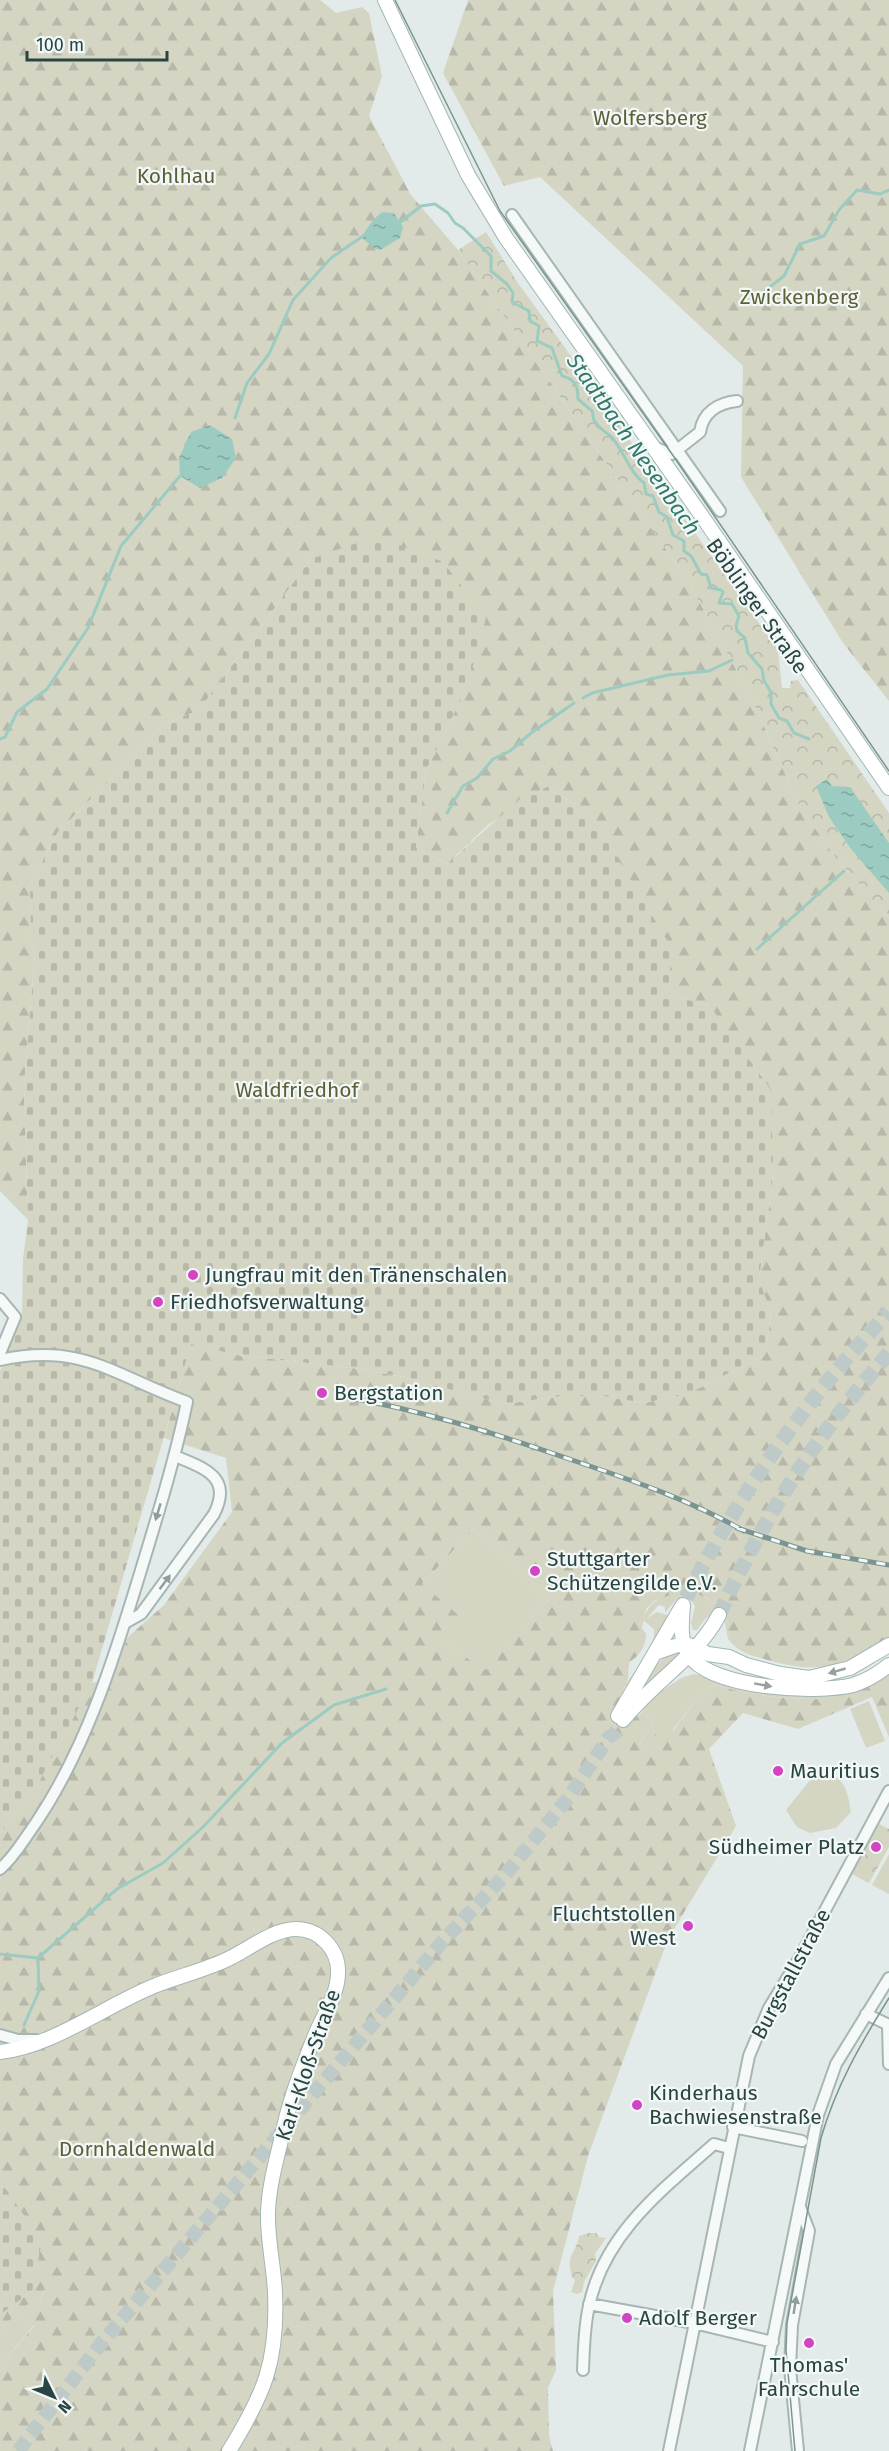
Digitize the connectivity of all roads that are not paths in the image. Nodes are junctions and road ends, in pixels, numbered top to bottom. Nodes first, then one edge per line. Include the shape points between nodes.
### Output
1 (385, 0) edge
2 (468, 175) junction
3 (512, 215) dead end
4 (519, 256) junction
5 (539, 260) junction
6 (536, 280) junction
7 (737, 401) dead end
8 (653, 447) junction
9 (675, 451) junction
10 (720, 510) dead end
11 (889, 788) edge
12 (889, 798) edge
13 (0, 1299) edge
14 (0, 1353) edge
15 (0, 1360) edge
16 (175, 1456) junction
17 (125, 1623) junction
18 (889, 1645) edge
19 (689, 1649) junction
20 (655, 1653) junction
21 (729, 1657) junction
22 (889, 1665) edge
23 (706, 1670) junction
24 (664, 1678) junction
25 (889, 1791) edge
26 (0, 1869) edge
27 (889, 1978) edge
28 (866, 2014) junction
29 (889, 2025) edge
30 (0, 2035) edge
31 (889, 2037) edge
32 (46, 2040) junction
33 (0, 2052) edge
34 (889, 2064) edge
35 (733, 2127) junction
36 (802, 2141) dead end
37 (729, 2148) junction
38 (800, 2207) junction
39 (589, 2304) junction
40 (694, 2323) junction
41 (773, 2342) junction
42 (583, 2370) dead end
43 (229, 2451) edge
44 (669, 2451) edge
45 (750, 2451) edge
46 (798, 2451) edge

1 - 2 main road, Böblinger Straße
2 - 4 main road, Böblinger Straße
2 - 12 main road, Böblinger Straße via 471,189 500,242
3 - 5 street, Böblinger Straße
4 - 5 street
4 - 6 main road, Böblinger Straße
5 - 6 street
5 - 9 street, Böblinger Straße
6 - 8 main road, Böblinger Straße
7 - 9 street via 715,407 702,419 700,432
8 - 9 street
8 - 11 main road, Böblinger Straße
9 - 10 street, Böblinger Straße
13 - 14 street via 15,1317
15 - 16 street via 42,1355 77,1357 187,1402
16 -> 17 street
17 -> 16 street via 141,1614 214,1515 220,1499 216,1480 207,1469
17 - 26 street via 67,1772 34,1826
18 -> 21 main road via 850,1668 809,1678 780,1674
19 - 20 main road via 670,1647
19 - 20 main road via 685,1602
19 - 21 main road
19 - 21 main road via 718,1616 717,1644
19 - 23 main road
19 - 24 main road
20 - 24 main road via 620,1718
23 -> 22 main road via 751,1683 807,1689 855,1684
23 - 24 main road
25 - 35 street, Burgstallstraße via 760,2027 749,2056
27 - 28 street
28 - 29 street
28 - 38 street via 829,2081 818,2115
29 - 31 street
30 - 32 street via 18,2040
31 - 34 street
32 - 33 main road, Karl-Kloß-Straße
32 - 43 main road, Karl-Kloß-Straße via 154,1986 227,1959 282,1931 313,1932 334,1953 337,1983 302,2068 269,2194 267,2229 275,2315 270,2366 258,2401
35 - 36 street
35 - 37 street, Burgstallstraße
37 - 39 street via 714,2144 638,2213 606,2259
37 - 40 street, Burgstallstraße
38 - 41 street
46 -> 38 street via 790,2368 794,2310 808,2231
39 - 40 street
39 - 42 street
40 - 41 street
40 - 44 street, Burgstallstraße
41 - 45 street

